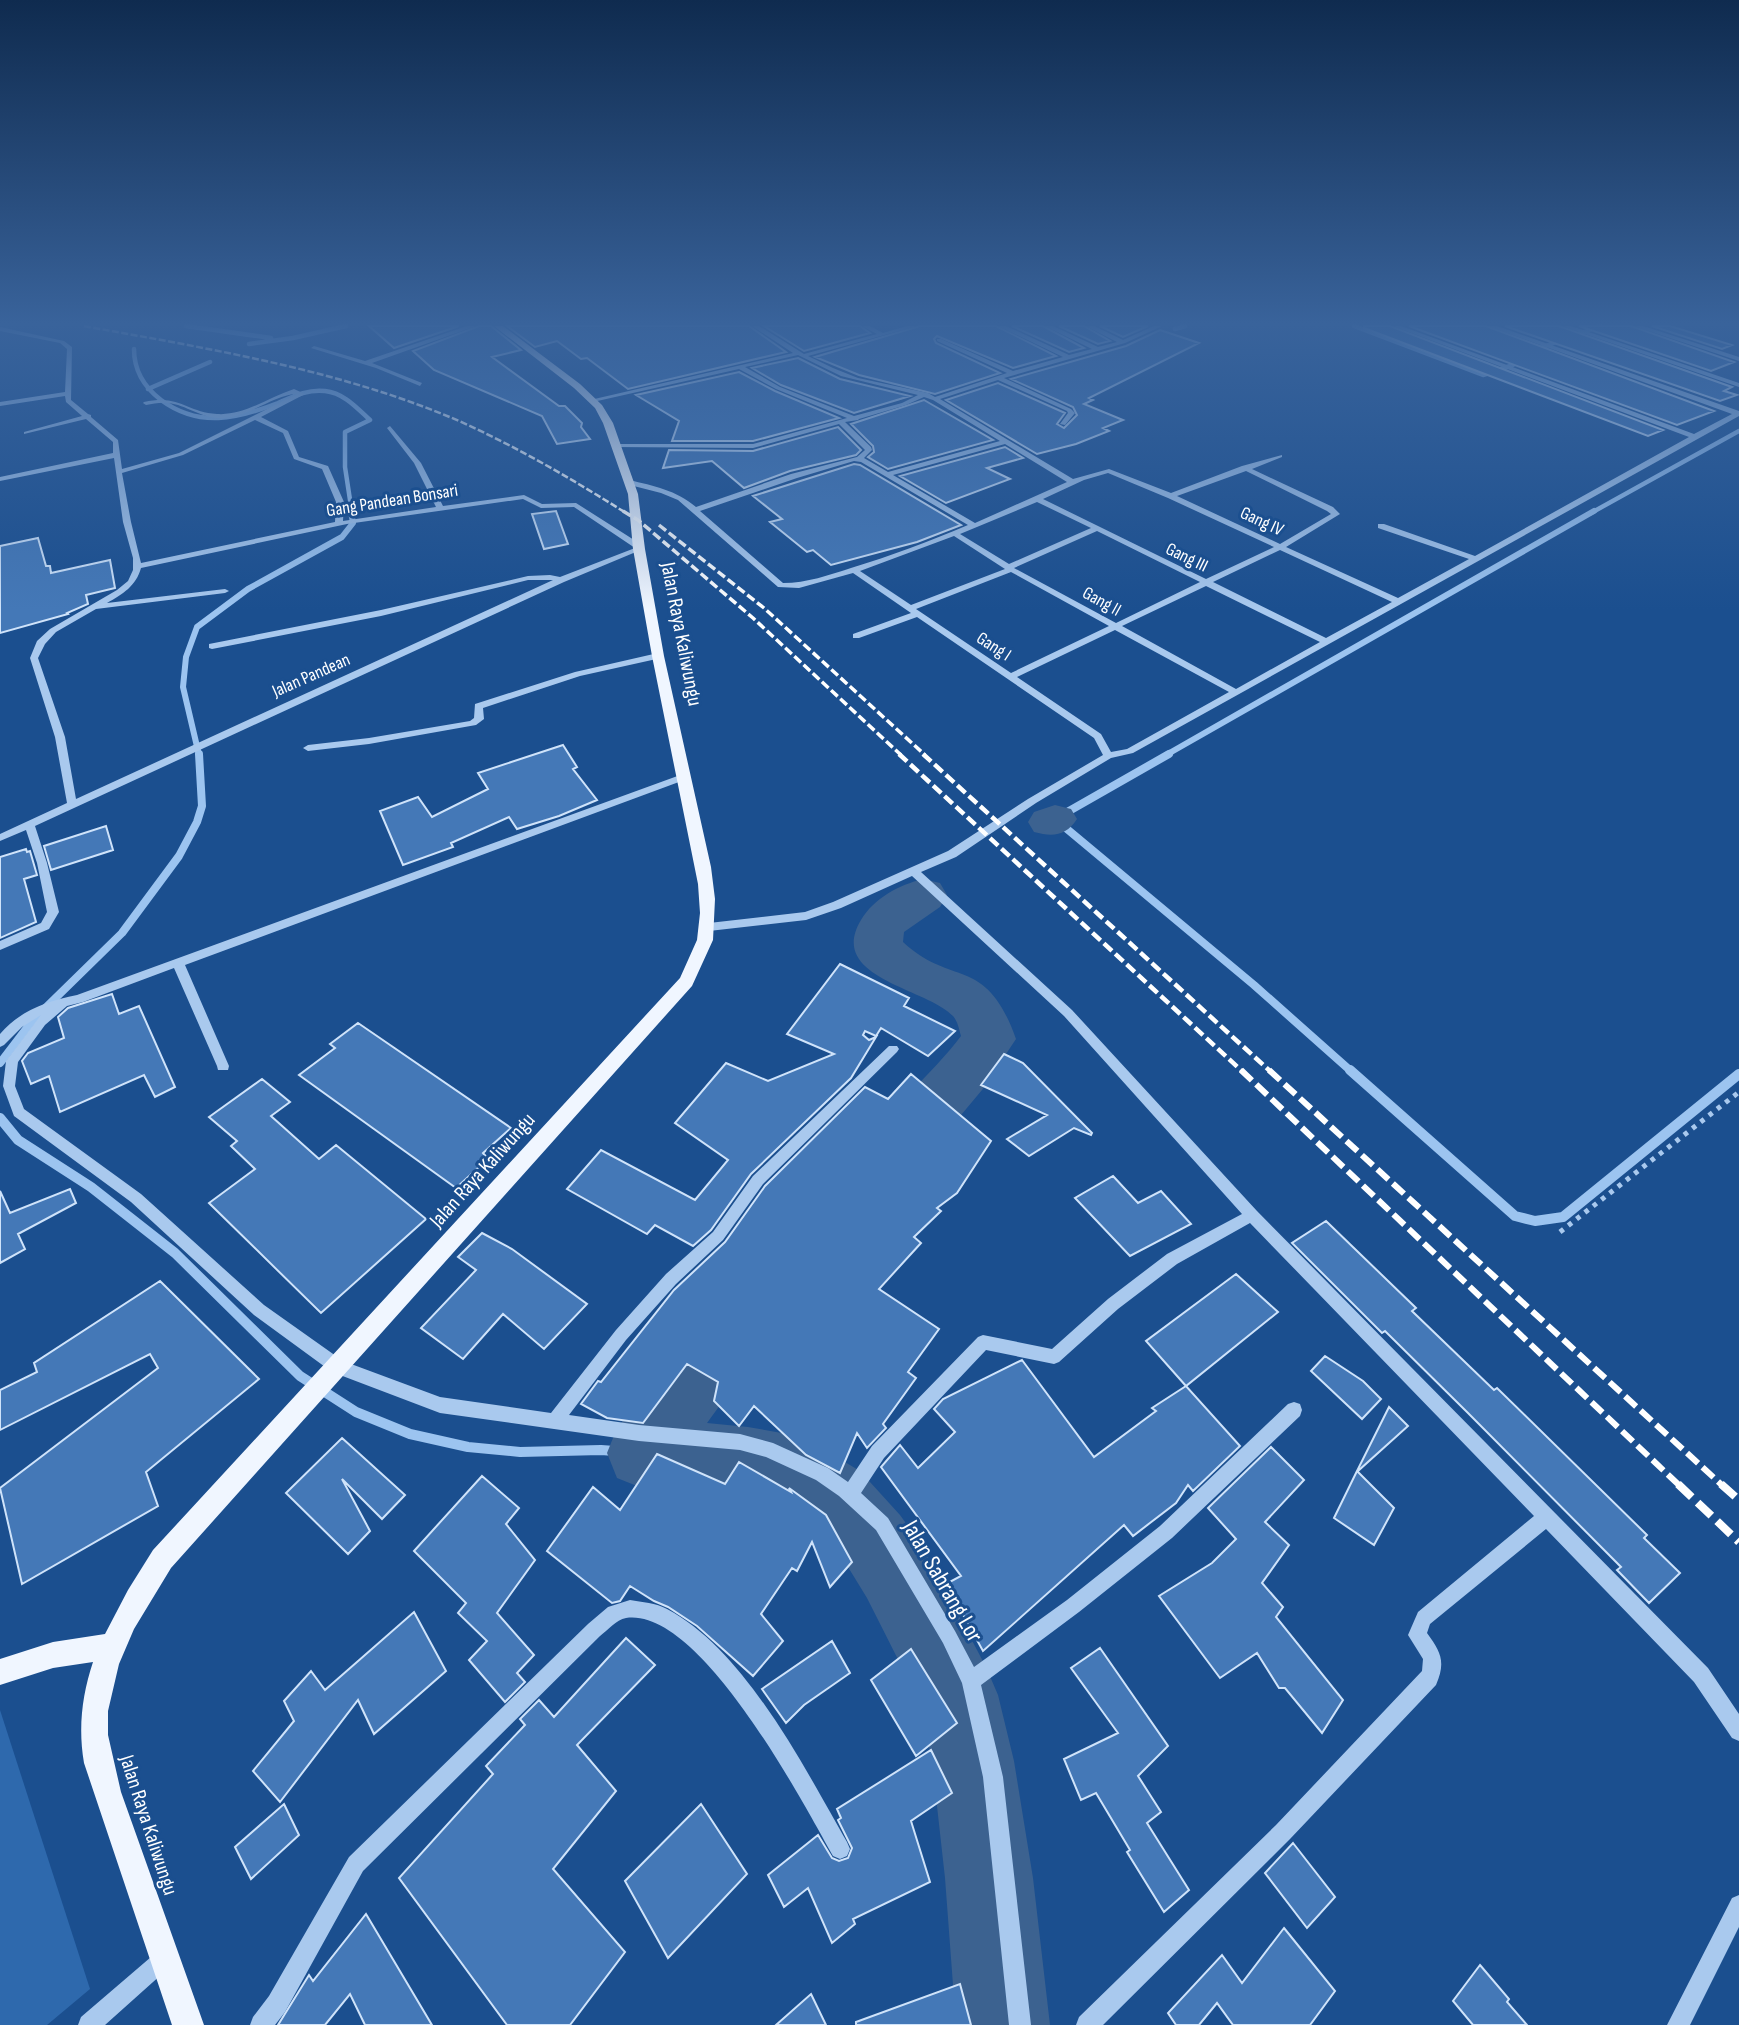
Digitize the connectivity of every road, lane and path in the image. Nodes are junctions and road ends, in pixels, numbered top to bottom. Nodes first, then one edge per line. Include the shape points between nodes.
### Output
1 (72, 420) edge
2 (94, 420) edge
3 (248, 420) edge
4 (262, 420) edge
5 (606, 420) edge
6 (851, 420) edge
7 (969, 420) edge
8 (1066, 420) edge
9 (1651, 420) edge
10 (1726, 420) edge
11 (842, 423) junction
12 (1063, 425) dead end
13 (390, 428) dead end
14 (26, 433) dead end
15 (1696, 437) junction
16 (1005, 442) junction
17 (615, 446) junction
18 (116, 455) junction
19 (1280, 456) dead end
20 (859, 459) junction
21 (1245, 468) junction
22 (121, 471) junction
23 (1109, 471) joint
24 (887, 474) junction
25 (0, 479) edge
26 (629, 482) junction
27 (1074, 483) junction
28 (1171, 496) junction
29 (1037, 499) junction
30 (440, 508) junction
31 (695, 510) junction
32 (343, 522) junction
33 (975, 526) junction
34 (1381, 526) dead end
35 (1096, 529) junction
36 (955, 534) junction
37 (1280, 547) junction
38 (639, 548) junction
39 (1477, 559) junction
40 (138, 566) junction
41 (1010, 568) junction
42 (853, 570) junction
43 (561, 580) junction
44 (1206, 583) junction
45 (225, 591) dead end
46 (1399, 602) junction
47 (91, 608) junction
48 (913, 611) junction
49 (1116, 627) junction
50 (856, 636) dead end
51 (1325, 641) junction
52 (212, 646) dead end
53 (658, 656) junction
54 (1012, 676) junction
55 (1235, 692) junction
56 (308, 748) dead end
57 (1108, 756) junction
58 (682, 777) junction
59 (72, 805) junction
60 (30, 825) junction
61 (0, 838) edge
62 (913, 871) junction
63 (709, 927) junction
64 (0, 946) edge
65 (178, 963) junction
66 (53, 1004) junction
67 (0, 1042) edge
68 (893, 1049) dead end
69 (223, 1066) dead end
70 (1739, 1092) edge
71 (1252, 1215) junction
72 (1560, 1232) dead end
73 (335, 1370) junction
74 (1294, 1410) dead end
75 (555, 1420) junction
76 (850, 1494) junction
77 (1547, 1517) junction
78 (111, 1646) junction
79 (0, 1672) edge
80 (971, 1681) junction
81 (1739, 1731) edge
82 (840, 1849) dead end
83 (1739, 1905) edge
84 (165, 1958) junction
85 (89, 2025) edge
86 (188, 2025) edge
87 (261, 2025) edge
88 (1020, 2025) edge
89 (1087, 2025) edge
90 (1678, 2025) edge

1 - 14 street
2 - 18 street via 116,441
3 - 22 street via 181,454
4 - 32 street via 286,432 296,458 325,468
5 - 17 main road, Jalan Raya Kaliwungu
6 - 11 street
7 - 16 street
8 - 12 street
9 - 15 street
10 - 15 street
11 - 17 street via 753,446
11 - 20 street via 868,447
13 - 30 street via 417,463
15 - 39 street
16 - 24 street
16 - 27 street
17 - 26 main road, Jalan Raya Kaliwungu
18 - 22 street
18 - 25 street
19 - 21 street
20 - 24 street
20 - 31 street
21 - 28 street
21 - 37 street via 1336,513
22 - 40 street
23 - 27 street
23 - 28 street, Gang IV
24 - 33 street
26 - 31 street via 671,493
26 - 38 main road, Jalan Raya Kaliwungu
27 - 29 street
28 - 37 street, Gang IV
29 - 33 street
29 - 35 street, Gang III
30 - 32 street, Gang Pandean Bonsari
30 - 38 street, Gang Pandean Bonsari via 524,497 541,506 576,505
31 - 42 street via 785,586
32 - 40 street, Gang Pandean Bonsari
33 - 36 street
34 - 39 street
35 - 41 street
35 - 44 street, Gang III
36 - 41 street, Gang II
36 - 42 street
37 - 44 street
37 - 46 street, Gang IV
38 - 43 street, Jalan Pandean
38 - 53 main road, Jalan Raya Kaliwungu
39 - 46 street
40 - 47 street via 127,585
41 - 48 street
41 - 49 street, Gang II
42 - 48 street, Gang I
43 - 52 street via 528,579
43 - 59 street, Jalan Pandean
44 - 49 street
44 - 51 street, Gang III
45 - 47 street
46 - 51 street
47 - 59 street via 41,640 34,658 60,737
48 - 50 street
48 - 54 street, Gang I
49 - 54 street
49 - 55 street, Gang II
51 - 55 street
53 - 56 street via 578,674 479,706 479,719 473,723
53 - 58 main road, Jalan Raya Kaliwungu
54 - 57 street, Gang I via 1098,736
55 - 57 street via 1130,751
57 - 62 street via 952,854
58 - 63 main road, Jalan Raya Kaliwungu via 703,867
58 - 65 street
59 - 60 street, Jalan Pandean
60 - 61 street, Jalan Pandean
60 - 64 street via 53,912 45,926
62 - 63 street via 806,916
62 - 71 street via 1068,1013
63 - 73 main road, Jalan Raya Kaliwungu via 699,963 686,982
65 - 66 street
65 - 69 street
66 - 67 street via 16,1025
66 - 73 street, Jalan Sabrang Lor via 12,1061 9,1086 19,1112 136,1198 259,1311
68 - 75 street via 758,1180 718,1236 621,1335
70 - 72 path
71 - 76 street via 1172,1258 1054,1357 983,1342 878,1452
71 - 77 street
73 - 75 street, Jalan Sabrang Lor via 440,1405
73 - 78 main road, Jalan Raya Kaliwungu via 162,1559 129,1608
74 - 80 street via 1166,1532
75 - 76 street, Jalan Sabrang Lor via 740,1442 803,1463
76 - 80 street, Jalan Sabrang Lor via 897,1545
77 - 81 street via 1701,1675
77 - 89 street via 1424,1618 1416,1635 1433,1656 1429,1678 1283,1832
78 - 79 main road via 54,1655
78 - 84 main road, Jalan Raya Kaliwungu via 94,1735 107,1792
80 - 88 street, Jalan Sabrang Lor via 993,1777
82 - 87 street via 777,1738 696,1639 670,1619 628,1609 611,1615 594,1630 356,1864 278,2004
83 - 90 street
84 - 85 street
84 - 86 main road, Jalan Raya Kaliwungu

